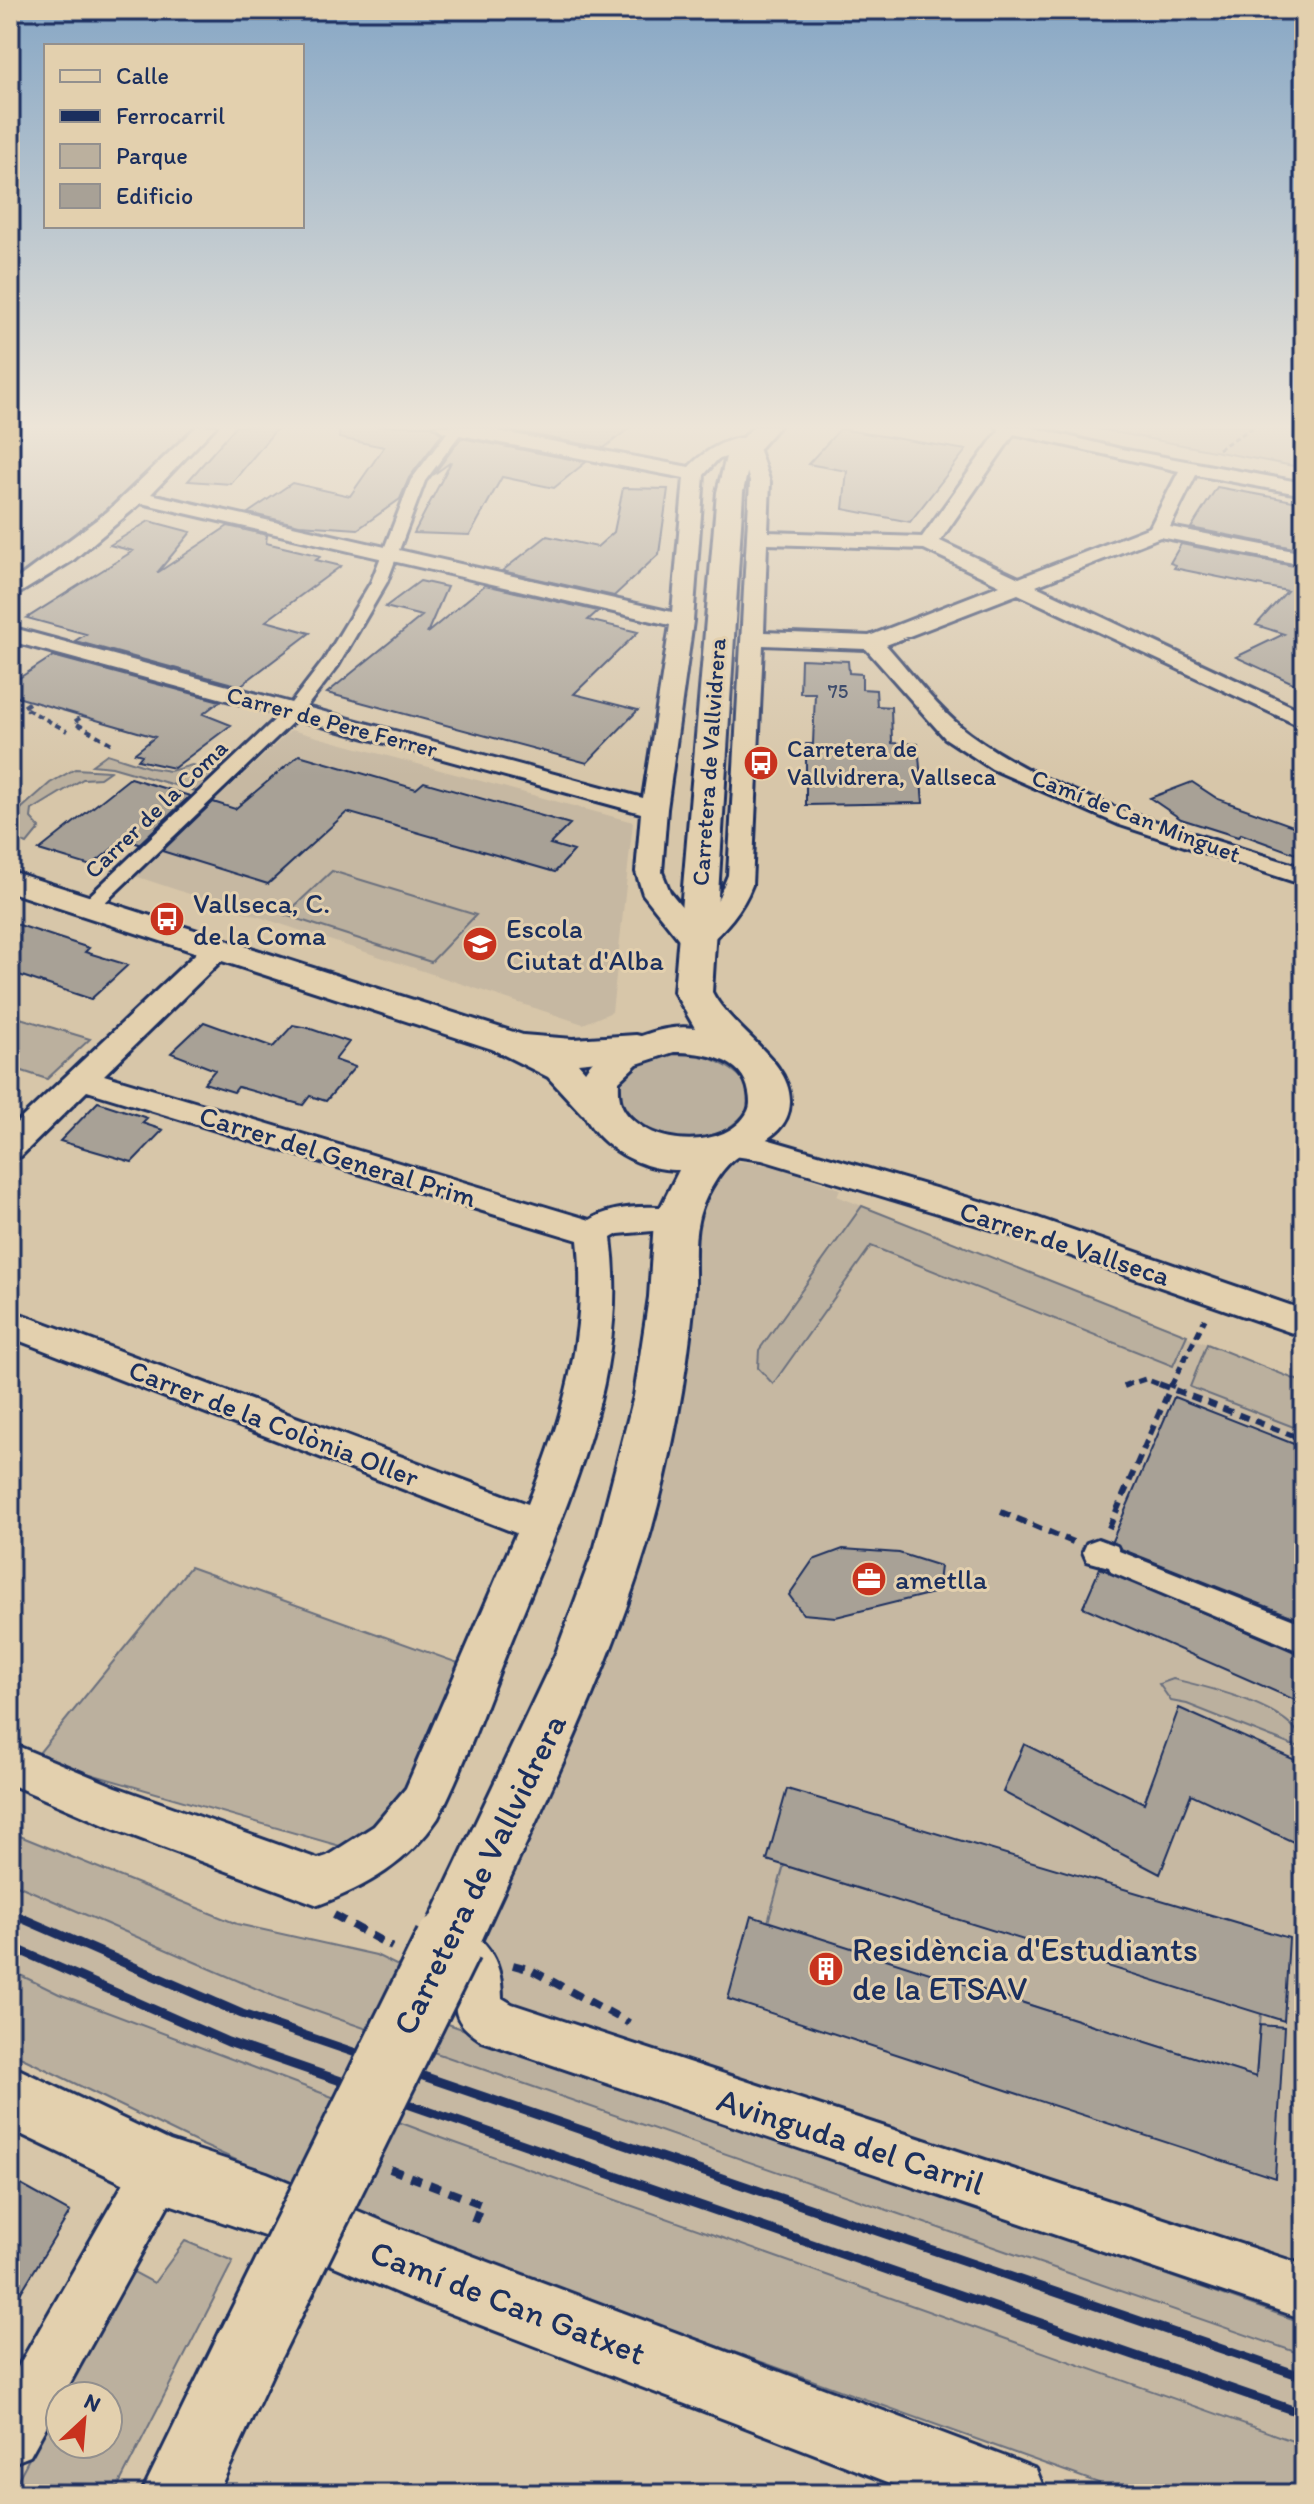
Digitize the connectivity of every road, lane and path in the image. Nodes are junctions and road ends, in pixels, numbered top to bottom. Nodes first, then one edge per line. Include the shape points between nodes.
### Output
1 (84, 543) edge
2 (339, 543) edge
3 (392, 543) edge
4 (688, 543) edge
5 (726, 543) edge
6 (757, 543) edge
7 (923, 543) edge
8 (928, 543) joint
9 (1128, 543) edge
10 (1220, 543) edge
11 (387, 554) junction
12 (1304, 559) edge
13 (1019, 586) junction
14 (10, 593) edge
15 (682, 621) junction
16 (10, 634) edge
17 (752, 638) junction
18 (872, 643) junction
19 (29, 703) dead end
20 (294, 711) junction
21 (80, 718) dead end
22 (1304, 721) edge
23 (67, 731) dead end
24 (112, 744) dead end
25 (654, 809) junction
26 (1304, 877) edge
27 (10, 881) edge
28 (90, 906) junction
29 (695, 941) junction
30 (219, 947) junction
31 (693, 992) junction
32 (505, 1041) junction
33 (643, 1045) junction
34 (738, 1051) junction
35 (81, 1079) junction
36 (771, 1099) junction
37 (596, 1105) junction
38 (638, 1145) junction
39 (10, 1148) edge
40 (725, 1148) junction
41 (824, 1168) junction
42 (676, 1220) junction
43 (594, 1233) junction
44 (10, 1323) edge
45 (1304, 1324) edge
46 (1196, 1340) dead end
47 (1124, 1386) dead end
48 (1170, 1389) junction
49 (1304, 1440) edge
50 (1001, 1512) dead end
51 (538, 1524) junction
52 (1109, 1557) junction
53 (1304, 1639) edge
54 (10, 1763) edge
55 (448, 1944) junction
56 (10, 2096) edge
57 (344, 2152) junction
58 (160, 2169) junction
59 (473, 2225) dead end
60 (1304, 2292) edge
61 (10, 2436) edge
62 (178, 2494) edge
63 (1011, 2494) edge

1 - 14 street
2 - 11 street
3 - 11 street, Carrer de la Coma
4 - 15 street, Carretera de Vallvidrera
5 - 29 main road, Carretera de Vallvidrera
6 - 17 street, Carretera de Vallvidrera
7 - 8 street
8 - 13 street
9 - 13 street
10 - 12 street
11 - 15 street
11 - 20 street, Carrer de la Coma via 379,582 332,662
13 - 18 street
13 - 22 street
15 - 25 street, Carretera de Vallvidrera
16 - 20 street, Carrer de Pere Ferrer
17 - 18 street
17 - 29 street, Carretera de Vallvidrera via 741,875 737,895 716,924
18 - 26 street, Camí de Can Minguet via 962,740 987,754 1106,809
19 - 23 path via 23,707
20 - 25 street, Carrer de Pere Ferrer
20 - 28 street, Carrer de la Coma
21 - 24 path via 74,722
25 - 29 street, Carretera de Vallvidrera via 649,872 657,894
27 - 28 street
28 - 30 street
29 - 31 main road, Carretera de Vallvidrera
30 - 32 street
30 - 35 street
31 - 33 main road
31 - 34 main road via 704,1014
32 - 33 street via 573,1051
32 - 37 street via 561,1068
33 - 34 main road via 689,1039
33 - 37 main road via 612,1062 597,1083
34 - 36 main road via 760,1069
35 - 39 street
35 - 43 street, Carrer del General Prim
36 - 40 main road via 759,1126
36 - 41 street, Carrer de Vallseca via 786,1136
37 - 38 main road via 618,1136
38 - 40 main road via 675,1155
38 - 42 main road, Carretera de Vallvidrera via 656,1166
40 - 41 street, Carrer de Vallseca via 763,1149
40 - 42 main road, Carretera de Vallvidrera via 699,1171
41 - 45 street, Carrer de Vallseca via 1026,1227
42 - 43 street via 611,1222
42 - 55 main road, Carretera de Vallvidrera via 658,1396 621,1547 582,1656
43 - 51 street via 600,1256 597,1338 570,1437
44 - 51 street, Carrer de la Colònia Oller
46 - 48 path
47 - 48 path via 1145,1379
48 - 49 path
48 - 52 path
50 - 52 path
51 - 54 street via 422,1804 384,1848 346,1873 318,1882 109,1806
52 - 53 street
55 - 57 main road, Carretera de Vallvidrera, bridge
55 - 60 street, Avinguda del Carril via 470,1955 478,1970 478,2010 499,2024
56 - 58 street, Camí de Can Gatxet
57 - 59 path via 481,2204
57 - 62 main road, Carretera de Vallvidrera, bridge
58 - 61 street
58 - 63 street, Camí de Can Gatxet via 267,2205 400,2261

